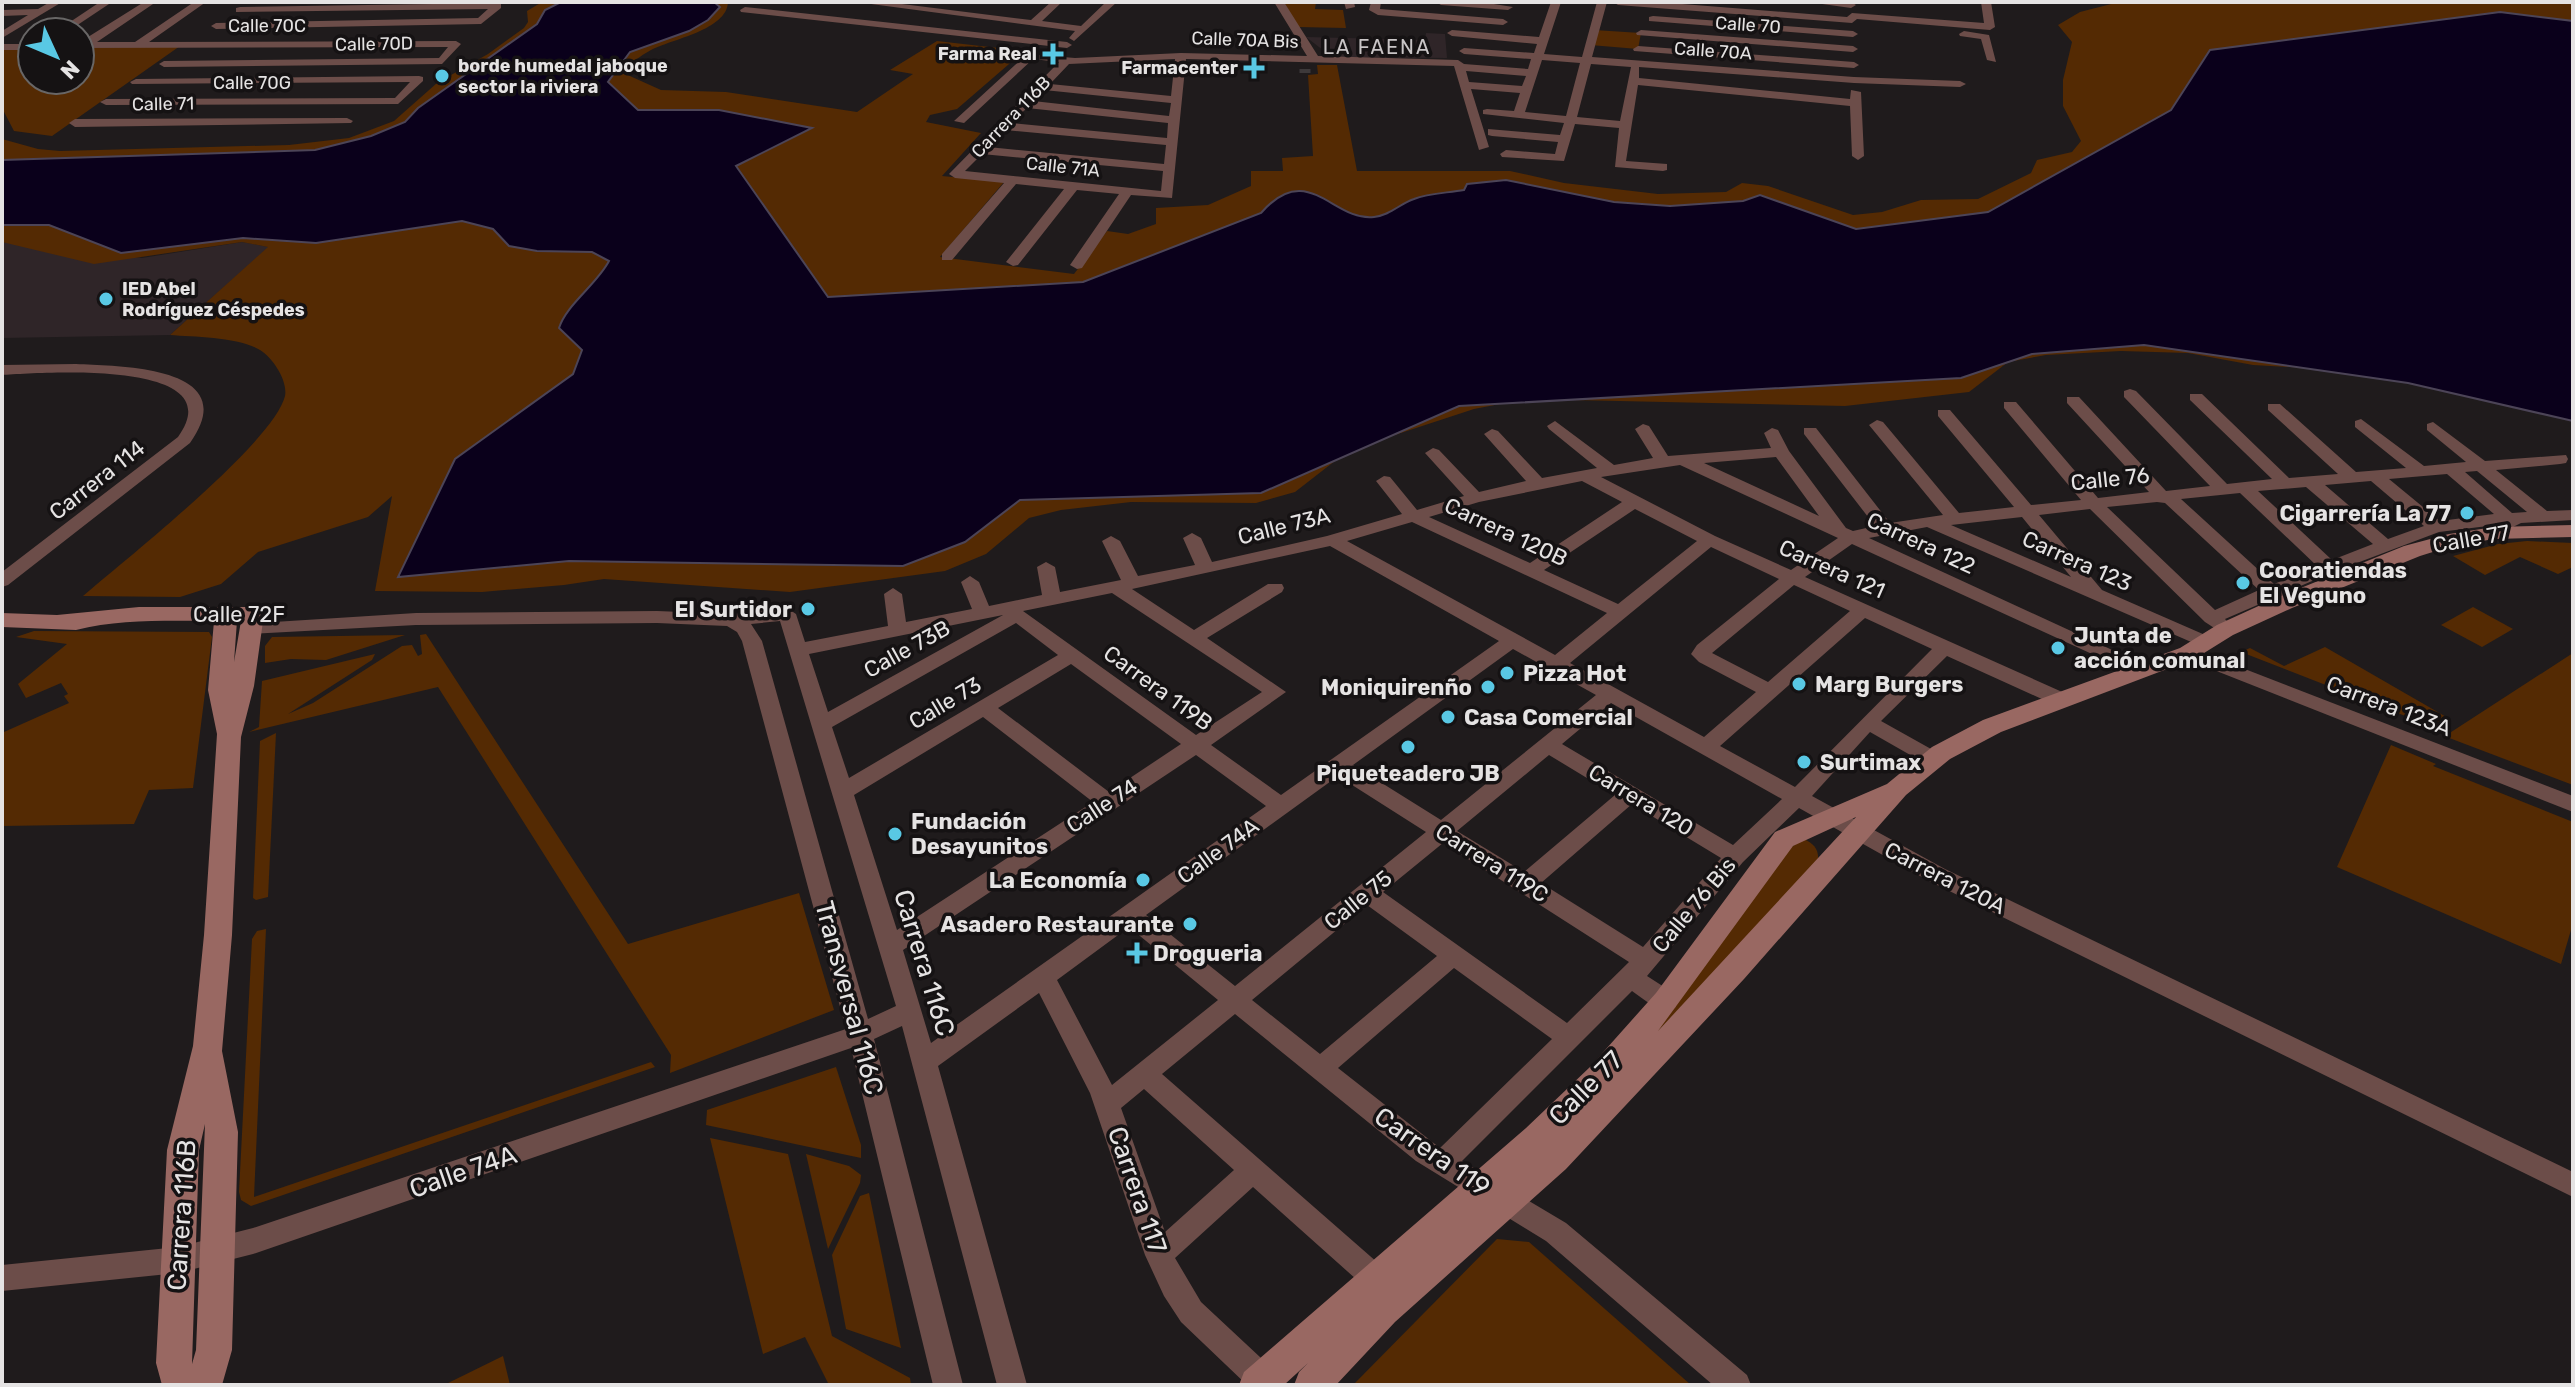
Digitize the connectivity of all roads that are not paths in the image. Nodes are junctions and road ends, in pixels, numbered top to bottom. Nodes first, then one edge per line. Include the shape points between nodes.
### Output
1 (57, 2) edge
2 (107, 2) edge
3 (151, 2) edge
4 (201, 2) edge
5 (251, 2) edge
6 (804, 2) edge
7 (861, 2) edge
8 (957, 2) edge
9 (1057, 2) edge
10 (1112, 2) edge
11 (1279, 2) edge
12 (1441, 2) edge
13 (1556, 2) edge
14 (1602, 2) edge
15 (1618, 2) edge
16 (1813, 2) edge
17 (1646, 3) edge
18 (897, 4) edge
19 (389, 5) edge
20 (1510, 5) edge
21 (750, 6) edge
22 (1990, 6) edge
23 (1377, 7) edge
24 (240, 10) junction
25 (998, 10) dead end
26 (39, 12) junction
27 (943, 12) junction
28 (2, 13) edge
29 (793, 13) junction
30 (1853, 13) edge
31 (1974, 13) dead end
32 (85, 16) edge
33 (988, 17) junction
34 (1643, 18) junction
35 (1503, 22) junction
36 (1033, 23) junction
37 (364, 24) junction
38 (216, 26) junction
39 (1084, 29) junction
40 (5, 30) edge
41 (1987, 31) junction
42 (1452, 33) dead end
43 (1641, 33) junction
44 (96, 36) edge
45 (1498, 37) junction
46 (1543, 41) junction
47 (340, 43) junction
48 (139, 44) junction
49 (192, 44) junction
50 (96, 45) edge
51 (1067, 45) junction
52 (1638, 49) junction
53 (1853, 49) junction
54 (1181, 56) junction
55 (1538, 56) junction
56 (1052, 59) junction
57 (1125, 59) junction
58 (1461, 60) junction
59 (1586, 60) junction
60 (1992, 60) dead end
61 (442, 61) joint
62 (1066, 61) junction
63 (314, 63) junction
64 (164, 64) junction
65 (1309, 64) junction
66 (1636, 64) junction
67 (1854, 65) junction
68 (1709, 69) junction
69 (1115, 70) dead end
70 (1532, 73) junction
71 (1757, 73) junction
72 (1807, 76) junction
73 (295, 80) junction
74 (1854, 80) junction
75 (1106, 81) dead end
76 (1633, 81) junction
77 (136, 82) junction
78 (1960, 84) dead end
79 (1465, 85) junction
80 (1042, 86) junction
81 (1705, 88) junction
82 (1526, 90) junction
83 (1096, 91) junction
84 (1756, 93) junction
85 (1808, 98) junction
86 (1176, 100) junction
87 (270, 101) junction
88 (106, 102) junction
89 (1855, 103) junction
90 (1024, 104) junction
91 (1487, 112) dead end
92 (1518, 115) junction
93 (1174, 120) junction
94 (1571, 120) junction
95 (347, 121) dead end
96 (960, 121) dead end
97 (245, 122) junction
98 (75, 123) junction
99 (1626, 125) junction
100 (1003, 126) junction
101 (1492, 132) dead end
102 (61, 133) dead end
103 (229, 136) dead end
104 (1566, 139) junction
105 (1172, 142) junction
106 (1483, 147) dead end
107 (979, 150) junction
108 (1506, 154) dead end
109 (1858, 156) dead end
110 (1663, 167) dead end
111 (1169, 168) junction
112 (955, 174) joint
113 (1013, 180) junction
114 (1073, 186) junction
115 (1128, 191) junction
116 (947, 257) dead end
117 (1013, 262) dead end
118 (1077, 265) dead end
119 (2, 370) edge
120 (2130, 394) dead end
121 (2196, 397) dead end
122 (2073, 400) dead end
123 (2010, 405) dead end
124 (2274, 407) dead end
125 (1944, 413) dead end
126 (2361, 424) dead end
127 (1877, 425) dead end
128 (1555, 426) dead end
129 (2433, 427) dead end
130 (1643, 429) dead end
131 (1810, 431) dead end
132 (1772, 433) dead end
133 (1492, 434) dead end
134 (1781, 452) junction
135 (1433, 453) dead end
136 (1682, 459) junction
137 (2560, 459) dead end
138 (1663, 461) junction
139 (2479, 465) junction
140 (2450, 468) junction
141 (2419, 470) junction
142 (1612, 472) junction
143 (1585, 476) junction
144 (2375, 476) junction
145 (2353, 478) junction
146 (1384, 481) dead end
147 (2312, 483) junction
148 (1538, 484) junction
149 (2287, 485) junction
150 (2244, 487) junction
151 (2224, 490) junction
152 (2166, 497) junction
153 (1475, 498) junction
154 (1635, 501) junction
155 (2095, 505) junction
156 (2027, 512) junction
157 (1413, 516) junction
158 (2541, 516) junction
159 (1955, 519) junction
160 (1930, 522) junction
161 (2515, 524) junction
162 (2568, 526) edge
163 (2436, 527) junction
164 (1886, 529) junction
165 (1846, 535) junction
166 (1192, 538) dead end
167 (1332, 540) junction
168 (1709, 540) junction
169 (1111, 541) dead end
170 (2386, 546) junction
171 (1046, 567) dead end
172 (1206, 569) junction
173 (1532, 570) junction
174 (2335, 574) junction
175 (1793, 577) junction
176 (2, 581) edge
177 (970, 582) dead end
178 (1124, 585) junction
179 (1275, 588) dead end
180 (893, 594) dead end
181 (2097, 596) junction
182 (2277, 598) junction
183 (1052, 600) junction
184 (1864, 609) junction
185 (1012, 612) junction
186 (1620, 612) junction
187 (983, 613) junction
188 (2, 620) edge
189 (731, 620) junction
190 (225, 621) junction
191 (252, 621) junction
192 (2219, 624) junction
193 (898, 630) junction
194 (1194, 638) junction
195 (1511, 641) junction
196 (1945, 647) junction
197 (2196, 647) junction
198 (798, 650) junction
199 (1072, 655) junction
200 (1555, 665) junction
201 (2140, 670) junction
202 (1769, 691) junction
203 (1609, 695) junction
204 (2062, 700) junction
205 (984, 707) junction
206 (1868, 722) junction
207 (821, 725) junction
208 (229, 737) junction
209 (1196, 744) junction
210 (1547, 744) junction
211 (1704, 748) junction
212 (1933, 759) junction
213 (1337, 765) junction
214 (1897, 789) junction
215 (842, 792) junction
216 (1630, 794) junction
217 (1796, 799) junction
218 (1108, 802) junction
219 (2573, 804) edge
220 (1281, 806) junction
221 (1830, 818) junction
222 (1441, 832) junction
223 (1857, 833) junction
224 (1735, 856) junction
225 (1716, 876) junction
226 (1525, 884) junction
227 (1742, 892) junction
228 (1367, 893) junction
229 (1130, 915) junction
230 (890, 946) junction
231 (1455, 954) junction
232 (1638, 969) junction
233 (1043, 977) junction
234 (1237, 1000) junction
235 (1666, 1001) junction
236 (910, 1011) junction
237 (860, 1034) junction
238 (1568, 1037) junction
239 (208, 1046) junction
240 (924, 1062) junction
241 (1321, 1068) junction
242 (1144, 1074) junction
243 (1107, 1104) junction
244 (1442, 1164) junction
245 (1254, 1169) junction
246 (2573, 1185) edge
247 (1478, 1188) junction
248 (1507, 1203) junction
249 (218, 1251) junction
250 (1159, 1255) junction
251 (178, 1260) junction
252 (2, 1278) edge
253 (1376, 1279) junction
254 (1260, 1382) edge
255 (180, 1385) edge
256 (204, 1385) edge
257 (948, 1385) edge
258 (1012, 1385) edge
259 (1312, 1385) edge
260 (1736, 1385) edge

1 - 26 street
2 - 32 street
3 - 44 street
4 - 48 street
5 - 24 street
6 - 29 street
7 - 18 street
8 - 27 street
9 - 36 street
10 - 39 street, Carrera 116B
11 - 65 street
12 - 20 street
13 - 46 street
14 - 59 street
15 - 17 street
16 - 30 street
17 - 30 street
17 - 34 street
18 - 27 street
19 - 24 street
19 - 37 street
19 - 37 street via 497,6 481,21
20 - 35 street
21 - 29 street
22 - 31 street
22 - 41 street
23 - 35 street
24 - 38 street
25 - 33 street
26 - 28 street
26 - 40 street
27 - 33 street
29 - 51 street via 837,14
30 - 34 street
30 - 41 street
30 - 53 street
33 - 36 street
34 - 43 street
35 - 45 street
36 - 39 street
37 - 38 street
37 - 47 street
38 - 49 street
39 - 51 street, Carrera 116B
41 - 60 street
42 - 45 street
43 - 52 street
43 - 53 street, Calle 70
45 - 46 street
46 - 55 street
47 - 49 street, Calle 70C
47 - 61 street, Calle 70C via 455,43
47 - 63 street
48 - 49 street, Calle 70C
48 - 50 street, Calle 70C
49 - 64 street
51 - 56 street, Carrera 116B
52 - 66 street
52 - 67 street
53 - 67 street
54 - 57 street, Calle 70A Bis
54 - 65 street, Calle 70A Bis
54 - 86 street
55 - 58 street, Calle 70A
55 - 59 street, Calle 70A
55 - 70 street
56 - 62 street, Calle 70A Bis
56 - 96 street, Calle 70A Bis via 1031,56
57 - 62 street, Calle 70A Bis
57 - 69 street
58 - 65 street, Calle 70A Bis
58 - 70 street, Calle 70A Bis
58 - 79 street
59 - 66 street, Calle 70A
59 - 94 street
61 - 63 street, Calle 70D
62 - 80 street, Carrera 116B
63 - 64 street, Calle 70D
63 - 73 street
64 - 77 street
66 - 68 street, Calle 70A
66 - 76 street
67 - 74 street
68 - 71 street, Calle 70A
68 - 81 street
70 - 82 street
71 - 72 street, Calle 70A
71 - 84 street
72 - 74 street, Calle 70A
72 - 85 street
73 - 77 street
73 - 87 street
73 - 87 street, Calle 70G via 419,79 398,101
74 - 78 street, Calle 70A
74 - 89 street
75 - 83 street
76 - 81 street
76 - 99 street
77 - 88 street
79 - 82 street
79 - 106 street
80 - 83 street
80 - 90 street, Carrera 116B
81 - 84 street
82 - 92 street
83 - 86 street
84 - 85 street
85 - 89 street
86 - 93 street
87 - 88 street, Calle 70G
87 - 97 street
88 - 98 street
89 - 109 street
90 - 93 street
90 - 100 street, Carrera 116B
91 - 92 street
92 - 94 street
93 - 105 street
94 - 99 street
94 - 104 street
95 - 97 street, Calle 71
97 - 98 street, Calle 71
97 - 103 street
98 - 102 street
99 - 110 street via 1619,164
100 - 105 street
100 - 107 street, Carrera 116B
101 - 104 street
104 - 108 street via 1560,158
105 - 111 street
107 - 111 street
107 - 112 street, Carrera 116B
111 - 115 street, Calle 71A via 1167,195
112 - 113 street, Calle 71A
113 - 114 street, Calle 71A
113 - 116 street
114 - 115 street, Calle 71A
114 - 117 street
115 - 118 street
119 - 176 street, Carrera 114 via 145,374 187,388 198,413 184,440
120 - 151 street
121 - 149 street
122 - 152 street
123 - 155 street
124 - 145 street
125 - 156 street
126 - 141 street
127 - 159 street
128 - 142 street
129 - 139 street
130 - 138 street
131 - 164 street
132 - 134 street
133 - 148 street
134 - 136 street, Calle 73A
134 - 165 street
135 - 153 street
136 - 138 street, Calle 73A
136 - 165 street, Carrera 122
137 - 139 street, Calle 76
138 - 142 street, Calle 73A
139 - 140 street, Calle 76
139 - 158 street
140 - 141 street, Calle 76
140 - 161 street
141 - 144 street, Calle 76
142 - 143 street, Calle 73A
143 - 148 street, Calle 73A
143 - 154 street, Carrera 121
144 - 145 street, Calle 76
144 - 163 street
145 - 147 street, Calle 76
146 - 157 street, Carrera 120B
147 - 149 street, Calle 76
147 - 170 street
148 - 153 street, Calle 73A
149 - 150 street, Calle 76
150 - 151 street, Calle 76
150 - 174 street
151 - 152 street, Calle 76
152 - 155 street, Calle 76
152 - 182 street
153 - 157 street, Calle 73A
154 - 168 street, Carrera 121
154 - 173 street
155 - 156 street, Calle 76
155 - 192 street
156 - 159 street, Calle 76
156 - 181 street
157 - 167 street, Calle 73A
157 - 173 street, Carrera 120B
158 - 161 street
158 - 162 street
159 - 160 street, Calle 76
160 - 164 street, Calle 76
160 - 181 street, Carrera 123
161 - 162 street, Calle 77
161 - 163 street
161 - 174 street, Calle 77
163 - 170 street
164 - 165 street, Calle 76
165 - 175 street, Calle 76
165 - 201 street, Carrera 122
166 - 172 street
167 - 172 street, Calle 73A
167 - 195 street, Carrera 120A
168 - 175 street, Carrera 121
168 - 186 street
169 - 178 street
170 - 174 street
171 - 183 street
172 - 178 street, Calle 73A
173 - 186 street, Carrera 120B
174 - 182 street, Calle 77
175 - 184 street, Carrera 121
175 - 202 street, Calle 76 via 1701,654
177 - 187 street
178 - 183 street, Calle 73A
178 - 194 street
179 - 194 street
180 - 193 street
181 - 197 street, Carrera 123
182 - 192 street, Calle 77
183 - 185 street, Calle 73A
184 - 196 street, Carrera 121
184 - 202 street
185 - 187 street, Calle 73A
185 - 199 street, Carrera 119B
185 - 207 street, Calle 73B
186 - 200 street
187 - 193 street, Calle 73A
188 - 190 street, Calle 72F via 122,628
189 - 191 street, Calle 72F
189 - 198 street, Carrera 116C via 784,613
189 - 237 street, Transversal 116C via 752,641
190 - 191 street, Calle 72F
190 - 208 street, Carrera 116B via 220,690
191 - 208 street, Carrera 116B
192 - 197 street, Calle 77
193 - 198 street, Calle 73A
194 - 209 street, Calle 74 via 1276,692
195 - 200 street, Carrera 120A
195 - 213 street, Calle 74A
196 - 204 street, Carrera 121
196 - 206 street, Calle 76 Bis
197 - 201 street, Calle 77
197 - 219 street, Carrera 123A
198 - 207 street, Carrera 116C
199 - 205 street, Calle 73
199 - 209 street, Carrera 119B
200 - 203 street, Carrera 120A
201 - 204 street, Calle 77
202 - 211 street
203 - 210 street, Calle 75
203 - 211 street, Carrera 120A
204 - 212 street, Calle 77 via 1970,736
205 - 215 street, Calle 73
205 - 218 street
206 - 212 street
206 - 217 street, Calle 76 Bis
207 - 215 street, Carrera 116C
208 - 239 street, Carrera 116B
209 - 218 street, Calle 74
209 - 220 street, Carrera 119B
210 - 216 street, Carrera 120
210 - 222 street, Calle 75
211 - 217 street, Carrera 120A
212 - 214 street, Calle 77
213 - 220 street, Calle 74A
213 - 222 street, Carrera 119C
214 - 221 street, Calle 77
214 - 223 street, Calle 77
215 - 230 street, Carrera 116C
216 - 224 street, Carrera 120
216 - 226 street
217 - 221 street, Carrera 120A
217 - 224 street, Calle 76 Bis
218 - 230 street, Calle 74
220 - 229 street, Calle 74A
221 - 223 street, Carrera 120A
221 - 227 street, Calle 77 via 1784,839
222 - 226 street, Carrera 119C
222 - 228 street, Calle 75
223 - 246 street, Carrera 120A
223 - 248 street, Calle 77 via 1734,971
224 - 225 street, Calle 76 Bis
225 - 227 street
225 - 232 street, Calle 76 Bis
226 - 232 street, Carrera 119C
227 - 235 street, Calle 77
228 - 231 street
228 - 234 street, Calle 75
229 - 233 street, Calle 74A
229 - 234 street, Carrera 119
230 - 236 street, Carrera 116C
231 - 238 street
231 - 241 street
232 - 235 street, Carrera 119C
232 - 238 street, Calle 76 Bis
233 - 240 street, Calle 74A
233 - 243 street, Carrera 117
234 - 241 street, Carrera 119
234 - 242 street, Calle 75
235 - 247 street, Calle 77 via 1583,1095
236 - 237 street, Calle 74A
236 - 240 street, Carrera 116C
237 - 249 street, Calle 74A
237 - 257 street, Transversal 116C
238 - 244 street, Calle 76 Bis
239 - 249 street, Carrera 116B via 222,1132
239 - 251 street, Carrera 116B via 183,1150
240 - 258 street, Carrera 116C
241 - 244 street, Carrera 119
242 - 243 street, Calle 75
242 - 245 street
243 - 250 street, Carrera 117
244 - 247 street, Carrera 119
245 - 250 street
245 - 253 street
247 - 248 street, Carrera 119
247 - 253 street, Calle 77
248 - 259 street, Calle 77 via 1383,1310
248 - 260 street, Carrera 119 via 1578,1249
249 - 251 street, Calle 74A
249 - 256 street, Carrera 116B via 214,1350
250 - 254 street, Carrera 117 via 1191,1312
251 - 252 street, Calle 74A
251 - 255 street, Carrera 116B via 174,1363
253 - 254 street, Calle 77

